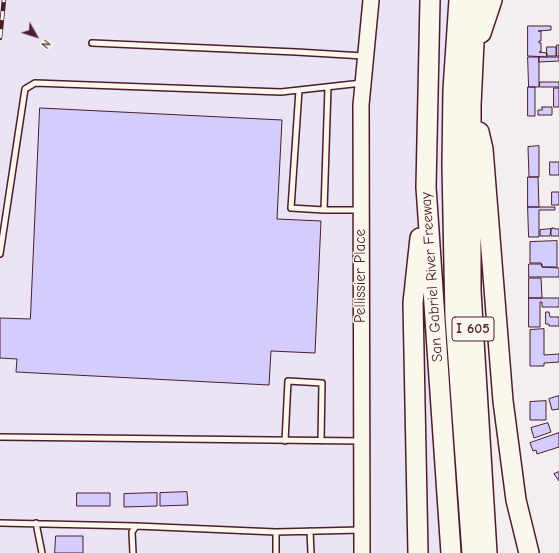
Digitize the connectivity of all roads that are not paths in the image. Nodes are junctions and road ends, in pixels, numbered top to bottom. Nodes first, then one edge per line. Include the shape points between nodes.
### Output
1 (371, 0) edge
2 (430, 0) edge
3 (449, 0) edge
4 (459, 0) edge
5 (476, 0) edge
6 (492, 0) edge
7 (92, 43) dead end
8 (365, 56) junction
9 (472, 63) junction
10 (363, 83) junction
11 (328, 87) junction
12 (299, 90) junction
13 (471, 105) junction
14 (426, 187) junction
15 (324, 210) junction
16 (361, 210) junction
17 (0, 254) edge
18 (0, 437) edge
19 (285, 441) junction
20 (321, 441) junction
21 (362, 441) junction
22 (0, 523) edge
23 (36, 523) junction
24 (136, 526) junction
25 (362, 530) junction
26 (310, 531) junction
27 (276, 532) junction
28 (42, 553) edge
29 (133, 553) edge
30 (276, 553) edge
31 (311, 553) edge
32 (362, 553) edge
33 (418, 553) edge
34 (451, 553) edge
35 (464, 553) edge
36 (472, 553) edge
37 (487, 553) edge
38 (529, 553) edge

1 - 8 main road, Pellissier Place
2 - 14 highway, San Gabriel River Freeway / I 605
3 - 35 highway via 444,137 444,243
4 - 36 highway via 453,90 452,165 455,317
5 - 9 highway, I 605
6 - 9 highway
7 - 8 lane
8 - 10 main road, Pellissier Place
9 - 13 highway, I 605
10 - 11 lane
10 - 16 main road, Pellissier Place
11 - 12 lane
11 - 15 lane
12 - 15 lane via 291,208
12 - 17 lane via 281,92 35,83 25,89
13 - 37 highway, I 605 via 471,291
13 - 38 highway via 484,149 503,401 516,500
14 - 33 highway via 413,303
14 - 34 highway, San Gabriel River Freeway / I 605
15 - 16 lane
16 - 21 main road, Pellissier Place
18 - 19 lane
19 - 20 lane
19 - 20 lane via 288,381 322,383
20 - 21 lane
21 - 25 main road, Pellissier Place
22 - 23 lane
23 - 24 lane
23 - 28 lane
24 - 27 lane
24 - 29 lane via 132,532
25 - 26 lane
25 - 32 main road, Pellissier Place
26 - 27 lane
26 - 31 lane
27 - 30 lane

